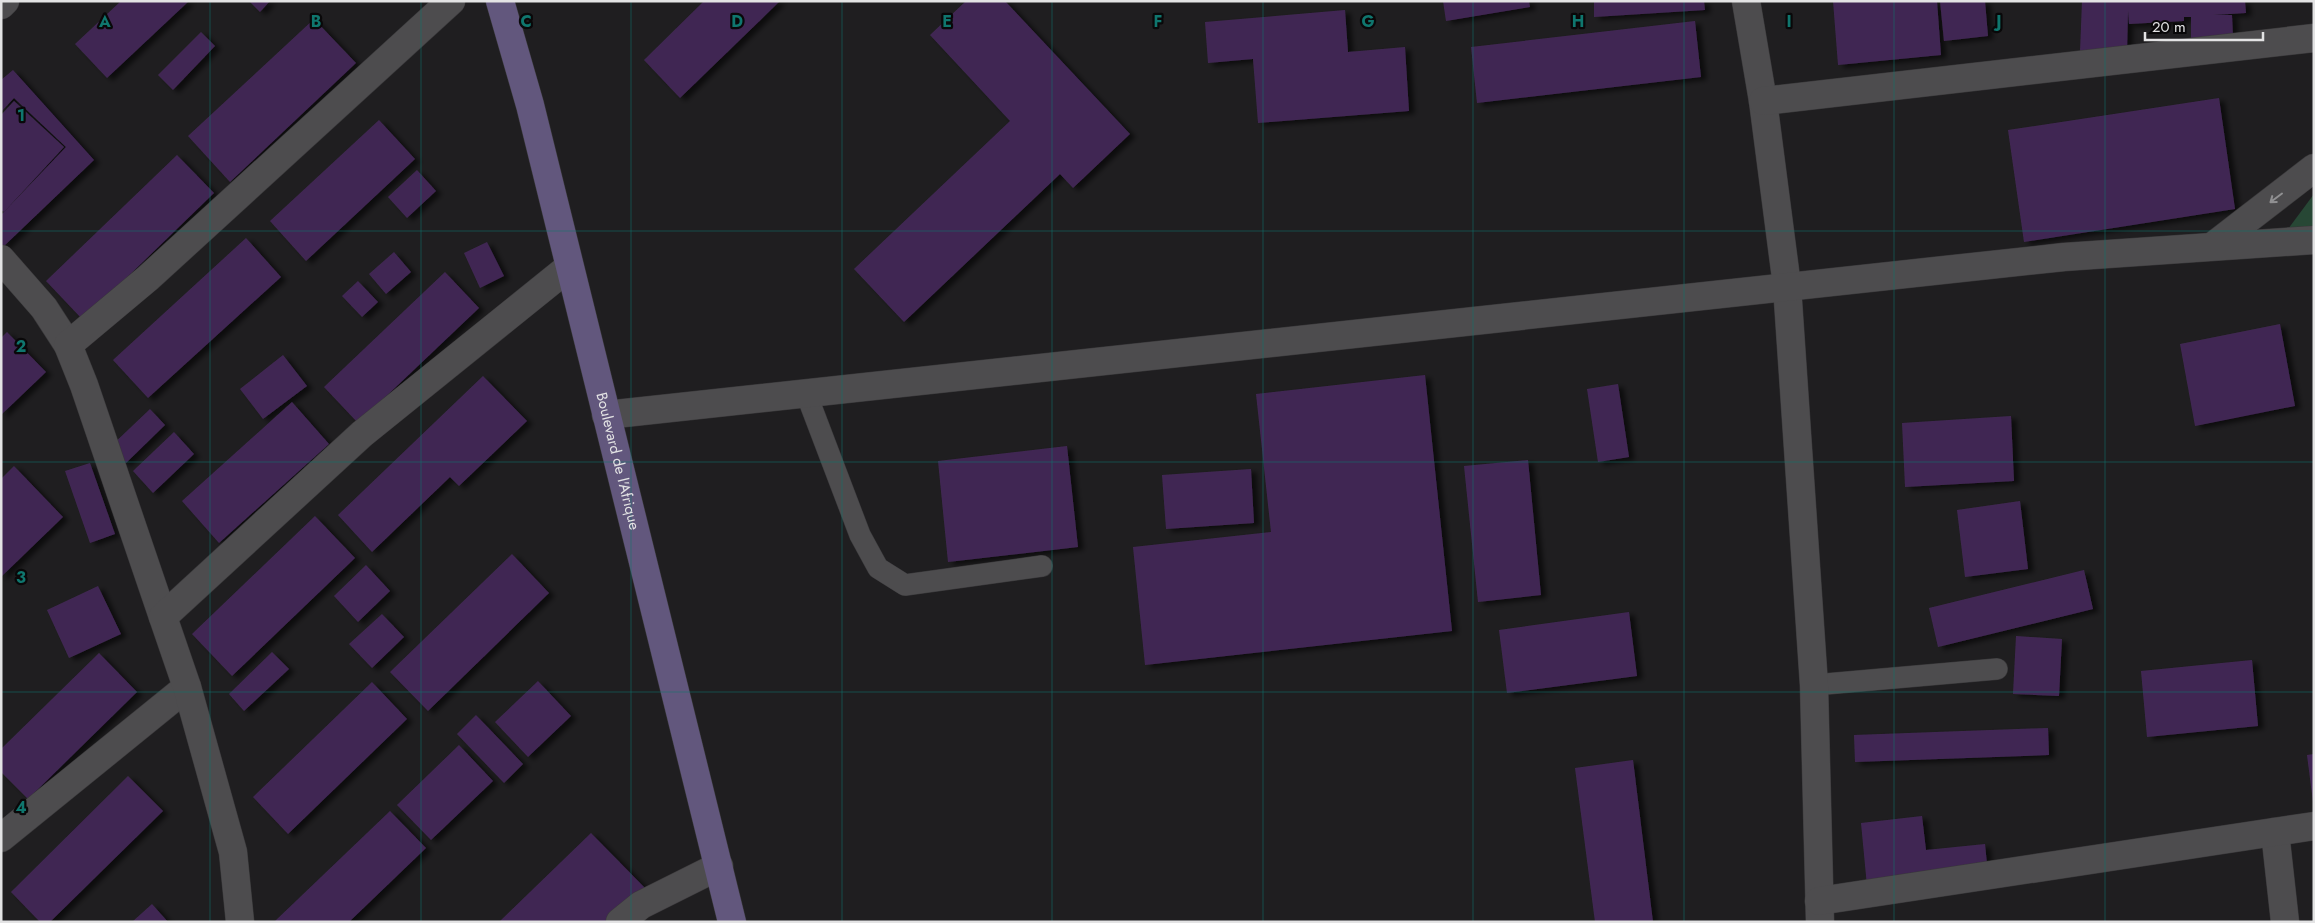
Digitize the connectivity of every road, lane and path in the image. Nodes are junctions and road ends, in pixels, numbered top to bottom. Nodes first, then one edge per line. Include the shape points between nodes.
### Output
1 (5, 1) edge
2 (451, 1) edge
3 (500, 1) edge
4 (1746, 1) edge
5 (1, 5) edge
6 (2314, 38) edge
7 (1763, 101) junction
8 (2314, 168) edge
9 (2314, 240) edge
10 (2213, 246) junction
11 (1, 258) edge
12 (569, 267) junction
13 (1787, 286) junction
14 (68, 345) junction
15 (806, 393) junction
16 (606, 415) junction
17 (1042, 566) dead end
18 (164, 617) junction
19 (1997, 669) dead end
20 (1814, 685) junction
21 (187, 687) junction
22 (2314, 826) edge
23 (2275, 832) junction
24 (1, 838) edge
25 (718, 866) junction
26 (1820, 911) edge
27 (240, 922) edge
28 (620, 922) edge
29 (732, 922) edge
30 (2285, 922) edge

1 - 5 street
2 - 14 street via 148,278
3 - 12 street, Boulevard de l'Afrique via 530,105
4 - 7 street
6 - 7 street
7 - 13 street
8 -> 10 street
9 - 10 street
10 - 13 street via 2064,257
11 - 14 street via 44,308
12 - 16 street, Boulevard de l'Afrique
12 - 18 street via 362,434
13 - 15 street
13 - 20 street
14 - 18 street
15 - 16 street
15 - 17 lane via 860,535 878,568 904,585
16 - 25 street, Boulevard de l'Afrique
18 - 21 street
19 - 20 lane
20 - 26 street
21 - 24 street
21 - 27 street via 233,852
22 - 23 street
23 - 26 street
23 - 30 street
25 - 28 street via 642,905
25 - 29 street, Boulevard de l'Afrique

